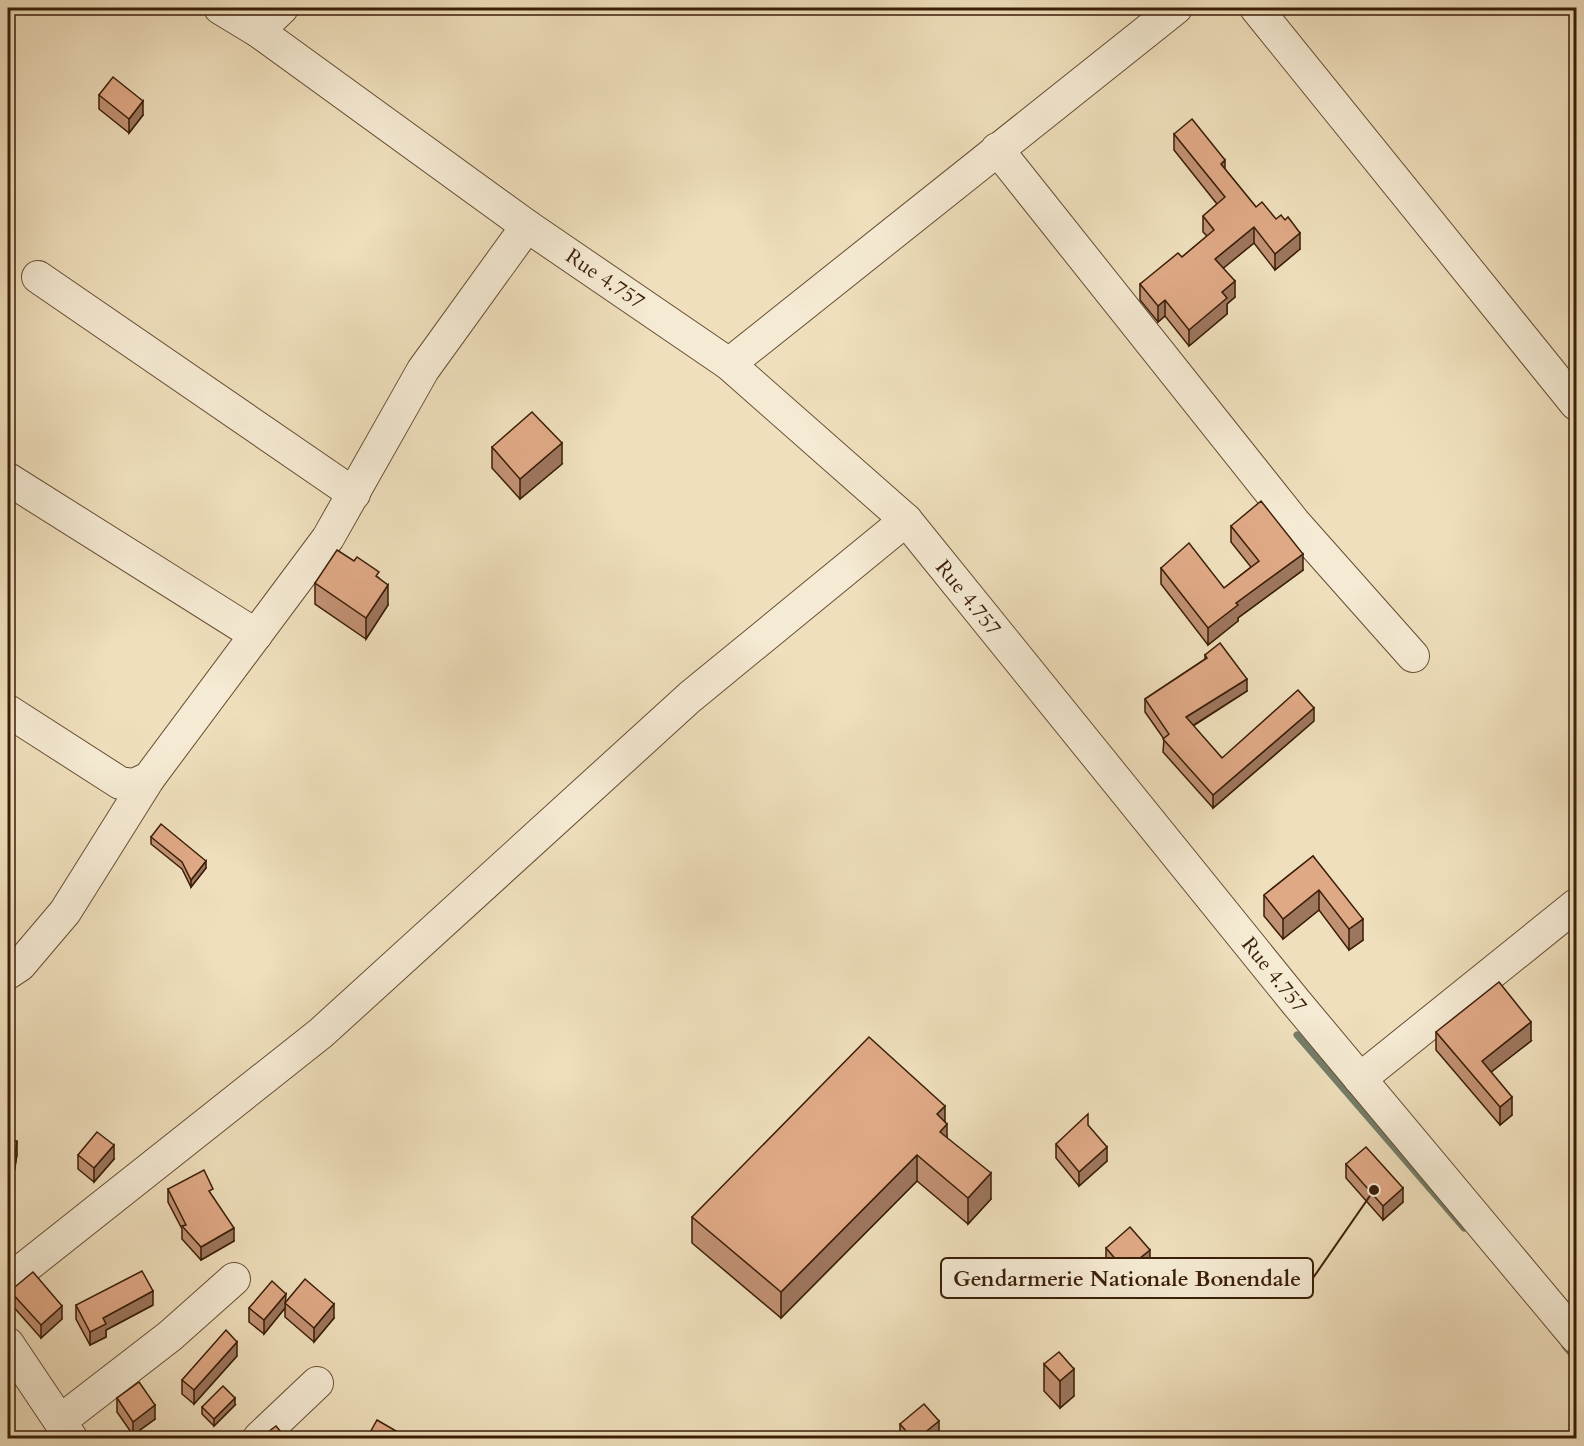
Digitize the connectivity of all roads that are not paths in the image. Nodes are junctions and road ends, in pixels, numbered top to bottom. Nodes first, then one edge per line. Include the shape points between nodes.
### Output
1 (220, 8) edge
2 (282, 8) edge
3 (1176, 8) edge
4 (1256, 8) edge
5 (258, 31) junction
6 (997, 149) junction
7 (527, 226) junction
8 (38, 277) dead end
9 (729, 364) junction
10 (1576, 404) edge
11 (8, 479) edge
12 (354, 494) junction
13 (906, 520) junction
14 (256, 635) junction
15 (1413, 656) dead end
16 (8, 711) edge
17 (149, 778) junction
18 (1576, 906) edge
19 (8, 973) edge
20 (1360, 1078) junction
21 (234, 1279) dead end
22 (8, 1281) edge
23 (1576, 1337) edge
24 (8, 1344) edge
25 (317, 1383) dead end
26 (66, 1430) edge
27 (259, 1438) edge

1 - 5 street, Rue 4.757
2 - 5 street
3 - 6 street
4 - 10 street
5 - 7 street, Rue 4.757
6 - 9 street
6 - 15 street via 1294,522
7 - 9 street, Rue 4.757
7 - 12 street via 423,370
8 - 12 street
9 - 13 street, Rue 4.757
11 - 14 street
12 - 14 street via 328,538
13 - 20 street, Rue 4.757
13 - 22 street via 690,697 321,1033
14 - 17 street
16 - 17 street via 120,783 134,785
17 - 19 street via 65,912 20,966
18 - 20 street
20 - 23 street, Rue 4.757
21 - 26 street
24 - 26 street
25 - 27 street

